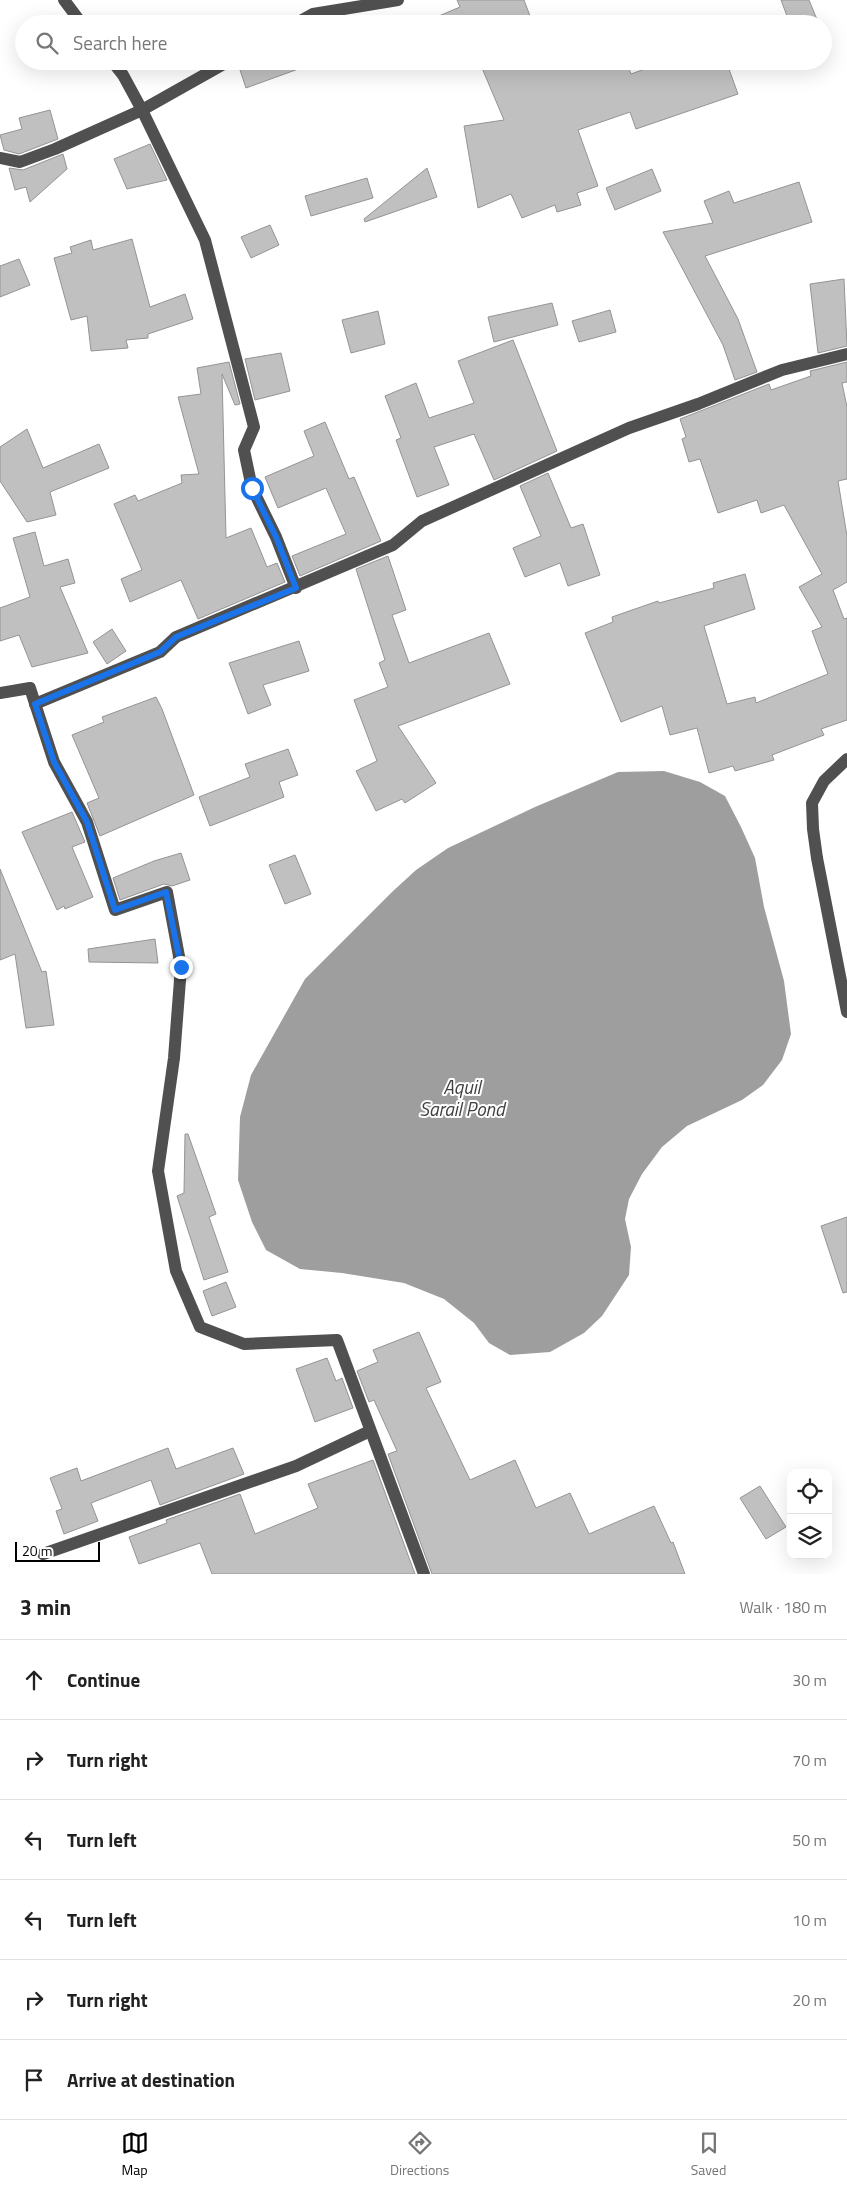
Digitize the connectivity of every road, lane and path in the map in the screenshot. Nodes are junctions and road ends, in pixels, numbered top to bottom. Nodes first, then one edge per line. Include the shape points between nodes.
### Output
1 (64, 0) edge
2 (398, 0) edge
3 (75, 15) edge
4 (311, 15) edge
5 (119, 70) edge
6 (213, 70) edge
7 (142, 110) junction
8 (0, 158) edge
9 (847, 354) edge
10 (296, 588) junction
11 (0, 693) edge
12 (35, 704) junction
13 (847, 759) edge
14 (847, 1012) edge
15 (370, 1431) junction
16 (43, 1554) dead end
17 (424, 1574) edge

1 - 3 street
2 - 4 street
5 - 7 street
6 - 7 street
7 - 8 street via 20,162
7 - 10 street via 206,240 254,428 244,450 252,488
9 - 10 street via 782,370 629,428 422,521 393,545
10 - 12 street via 176,637 160,652
11 - 12 street via 30,688
12 - 15 street via 54,762 87,822 115,910 166,892 181,967 174,1058 158,1171 176,1271 200,1327 244,1344 337,1340
13 - 14 street via 824,781 812,803 814,839
15 - 16 street via 296,1466
15 - 17 street

